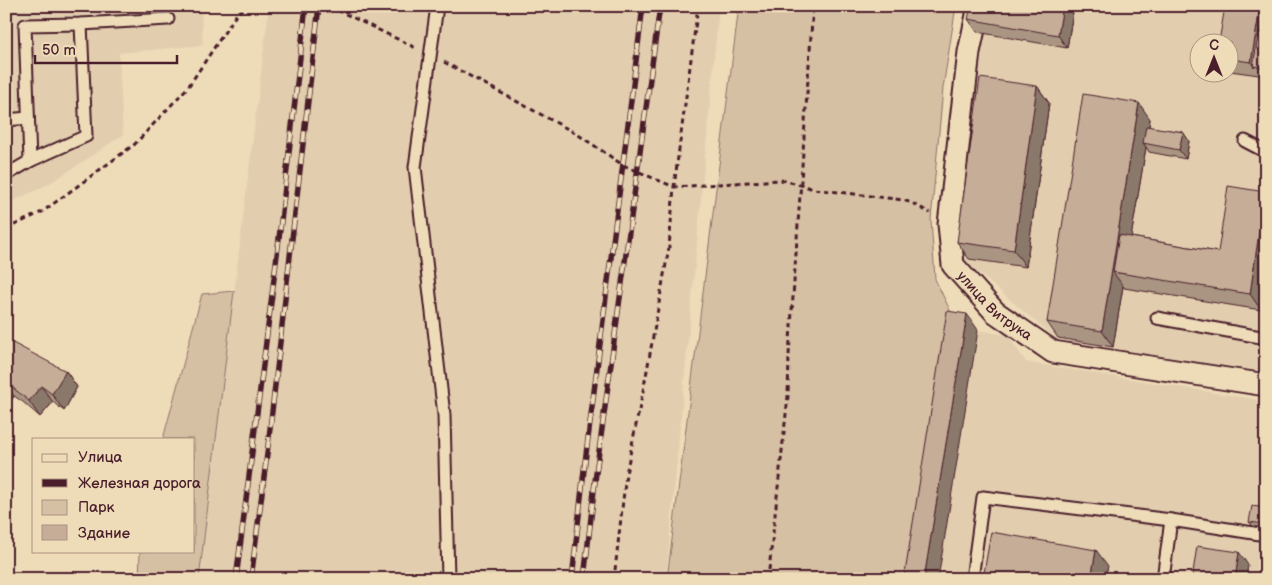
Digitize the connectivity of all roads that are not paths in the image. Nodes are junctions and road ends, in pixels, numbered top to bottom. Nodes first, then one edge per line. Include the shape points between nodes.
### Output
1 (438, 6) edge
2 (979, 6) edge
3 (168, 19) dead end
4 (81, 24) junction
5 (28, 118) junction
6 (6, 120) edge
7 (1245, 141) dead end
8 (1266, 152) edge
9 (30, 161) junction
10 (6, 175) edge
11 (1157, 318) dead end
12 (1266, 338) edge
13 (1266, 385) edge
14 (1171, 520) junction
15 (1266, 536) edge
16 (448, 579) edge
17 (972, 579) edge
18 (1163, 579) edge

1 - 16 lane via 415,167 444,415
2 - 13 street, улица Витрука via 969,52 949,224 953,265 995,312 1053,352
3 - 4 lane
4 - 5 lane via 25,25
4 - 9 lane via 86,136
5 - 6 lane
5 - 9 lane
7 - 8 lane
9 - 10 lane
11 - 12 lane
14 - 15 lane
14 - 17 lane via 983,497
14 - 18 lane

